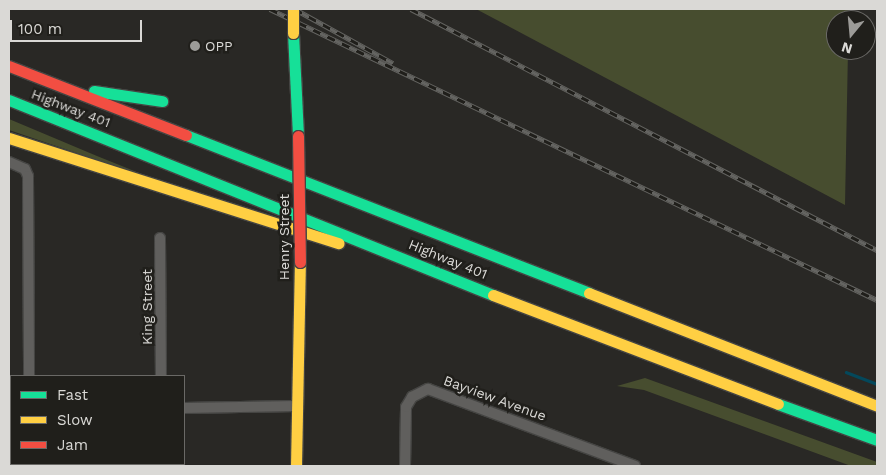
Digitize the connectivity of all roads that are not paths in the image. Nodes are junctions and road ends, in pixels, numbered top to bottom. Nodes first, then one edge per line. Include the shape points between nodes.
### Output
1 (293, 9) edge
2 (9, 65) edge
3 (46, 80) junction
4 (9, 100) edge
5 (162, 101) dead end
6 (9, 138) edge
7 (9, 162) edge
8 (160, 238) dead end
9 (614, 343) junction
10 (30, 375) edge
11 (161, 375) edge
12 (296, 406) junction
13 (877, 406) edge
14 (185, 408) edge
15 (877, 440) edge
16 (296, 466) edge
17 (405, 466) edge
18 (635, 466) edge

1 - 12 main road, Henry Street, bridge via 300,262
2 - 3 main road, Highway 401
3 - 5 main road
3 - 13 main road, Highway 401 via 254,166
4 - 9 main road, Highway 401
6 - 9 main road via 371,253
7 - 10 street via 26,169
8 - 11 street, King Street
9 - 15 main road, Highway 401
12 - 14 street
12 - 16 main road, Henry Street
17 - 18 street, Bayview Avenue via 406,407 412,397 428,389

